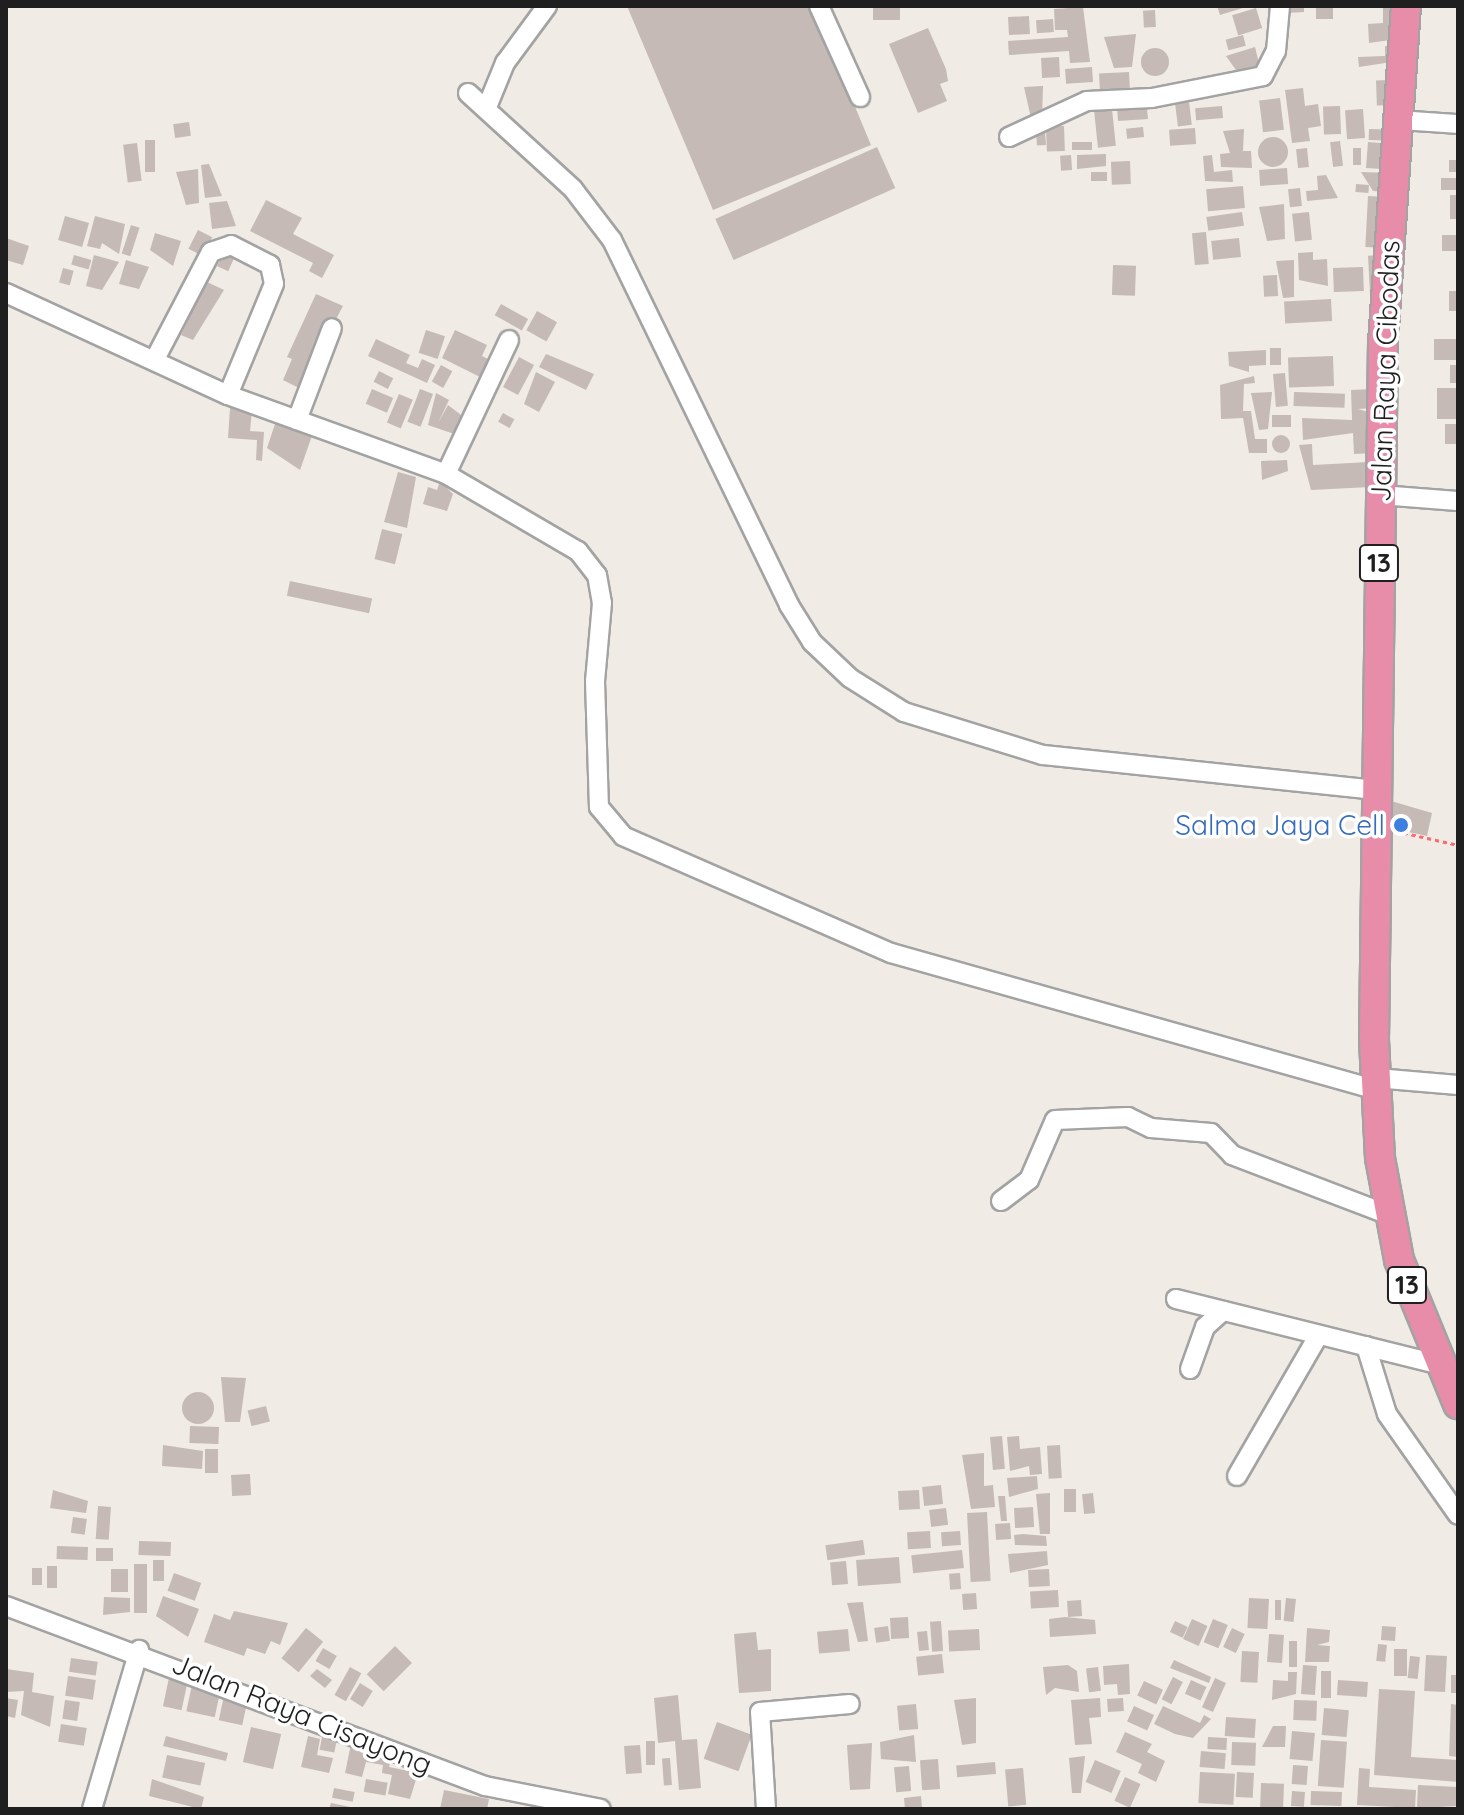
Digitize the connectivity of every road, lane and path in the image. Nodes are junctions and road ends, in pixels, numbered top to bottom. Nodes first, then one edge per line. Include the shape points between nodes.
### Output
1 (547, 6) edge
2 (819, 6) edge
3 (1280, 6) edge
4 (1406, 6) edge
5 (468, 93) dead end
6 (860, 97) dead end
7 (487, 107) junction
8 (1399, 120) junction
9 (1458, 124) edge
10 (1009, 137) dead end
11 (6, 293) edge
12 (332, 328) dead end
13 (509, 340) dead end
14 (155, 359) junction
15 (228, 395) junction
16 (297, 420) junction
17 (446, 474) junction
18 (1380, 495) junction
19 (1458, 501) edge
20 (1374, 790) junction
21 (1373, 826) junction
22 (1458, 845) edge
23 (1376, 1084) junction
24 (1458, 1085) edge
25 (1001, 1201) dead end
26 (1389, 1215) junction
27 (1176, 1299) dead end
28 (1223, 1311) junction
29 (1317, 1338) junction
30 (1366, 1346) junction
31 (1437, 1364) junction
32 (1190, 1369) dead end
33 (1458, 1404) edge
34 (1237, 1476) dead end
35 (1458, 1515) edge
36 (6, 1606) edge
37 (139, 1650) junction
38 (850, 1704) dead end
39 (576, 1807) edge
40 (92, 1809) edge
41 (601, 1809) edge
42 (766, 1809) edge

1 - 7 street via 505,63
2 - 6 street
3 - 10 street via 1276,51 1263,76 1152,98 1087,101
4 - 8 highway, Jalan Raya Cibodas / 13
5 - 7 street
7 - 20 street via 573,189 612,240 789,605 812,642 850,678 904,712 1043,755
8 - 9 street
8 - 18 highway, Jalan Raya Cibodas / 13
11 - 14 street
12 - 16 street
13 - 17 street
14 - 15 street
14 - 15 street via 211,252 231,245 270,265 274,284
15 - 16 street
16 - 17 street
17 - 23 street via 578,551 597,575 599,807 623,836 891,953
18 - 19 street
18 - 20 highway, Jalan Raya Cibodas / 13
20 - 21 highway, Jalan Raya Cibodas / 13
21 - 22 path
21 - 23 highway, Jalan Raya Cibodas / 13
23 - 24 street
23 - 26 highway, Jalan Raya Cibodas / 13
25 - 26 street via 1029,1180 1055,1120 1128,1117 1151,1128 1211,1133 1232,1155
26 - 31 highway, 13
27 - 28 street
28 - 29 street
28 - 32 street via 1205,1327
29 - 30 street
29 - 34 street
30 - 31 street
30 - 35 street via 1387,1414
31 - 33 highway, 13
36 - 37 street, Jalan Raya Cisayong
37 - 39 street, Jalan Raya Cisayong via 485,1786
37 - 40 street
38 - 42 street via 760,1712
39 - 41 street, Jalan Raya Cisayong

